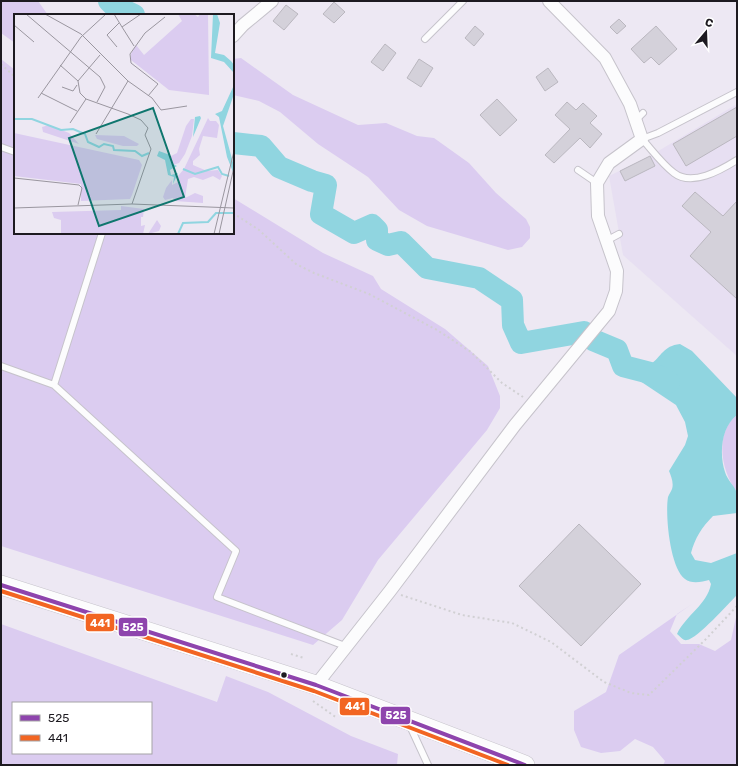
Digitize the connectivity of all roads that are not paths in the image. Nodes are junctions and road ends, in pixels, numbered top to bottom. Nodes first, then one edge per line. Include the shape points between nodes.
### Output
1 (272, 1) edge
2 (462, 1) edge
3 (549, 1) edge
4 (234, 35) edge
5 (425, 39) dead end
6 (737, 92) edge
7 (642, 139) junction
8 (1, 147) edge
9 (14, 152) edge
10 (737, 160) edge
11 (578, 170) dead end
12 (597, 183) junction
13 (102, 234) edge
14 (619, 234) dead end
15 (606, 241) junction
16 (1, 366) edge
17 (54, 385) junction
18 (1, 585) edge
19 (345, 646) junction
20 (316, 685) junction
21 (407, 720) junction
22 (428, 763) edge
23 (420, 765) edge
24 (525, 765) edge

1 - 4 street
2 - 5 lane
3 - 7 street via 605,58 639,117
6 - 7 lane via 658,134
7 - 10 lane via 675,174 696,179 722,170
7 - 12 street via 609,163
8 - 9 lane
11 - 12 lane
12 - 15 street via 598,216
13 - 17 lane
14 - 15 lane
15 - 19 street via 617,271 616,292 609,311 532,404
16 - 17 lane
17 - 19 lane via 236,551 217,597
18 - 20 main road
19 - 20 street
20 - 21 main road
21 - 22 lane
21 - 24 main road
22 - 23 lane

